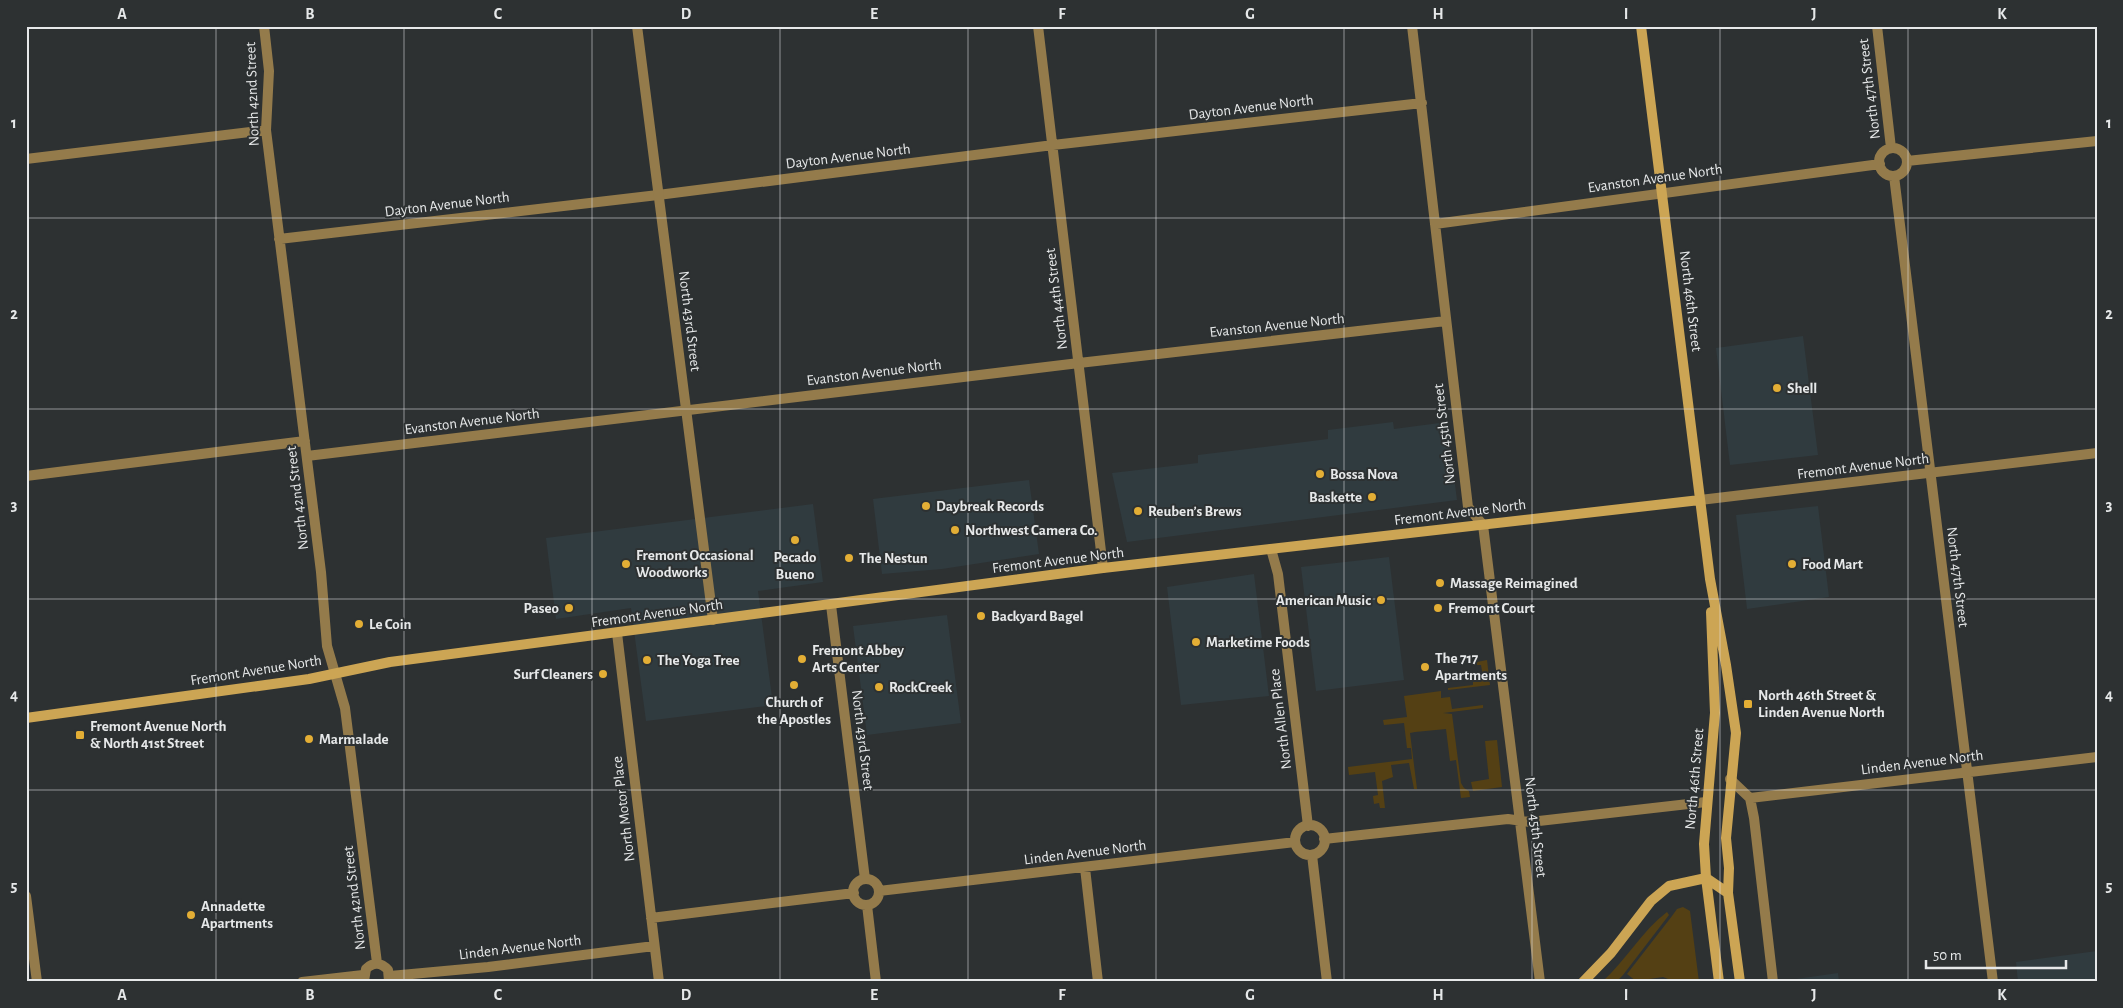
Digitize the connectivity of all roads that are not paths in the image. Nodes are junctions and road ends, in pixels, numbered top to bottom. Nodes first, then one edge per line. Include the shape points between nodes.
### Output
1 (264, 26) edge
2 (637, 26) edge
3 (1038, 26) edge
4 (1412, 26) edge
5 (1641, 26) edge
6 (1877, 26) edge
7 (1422, 103) junction
8 (266, 130) junction
9 (2097, 141) edge
10 (1053, 145) junction
11 (1891, 148) junction
12 (26, 159) edge
13 (1907, 161) junction
14 (1880, 164) junction
15 (1894, 176) junction
16 (1662, 192) junction
17 (658, 195) junction
18 (1435, 224) junction
19 (279, 239) junction
20 (1446, 322) junction
21 (1079, 363) junction
22 (686, 409) junction
23 (305, 441) junction
24 (2097, 453) edge
25 (307, 456) junction
26 (1930, 473) junction
27 (26, 476) edge
28 (1700, 500) junction
29 (1483, 525) junction
30 (1271, 549) junction
31 (1104, 568) junction
32 (1710, 579) junction
33 (831, 605) junction
34 (713, 620) junction
35 (617, 633) junction
36 (336, 673) junction
37 (26, 718) edge
38 (2097, 758) edge
39 (1967, 772) junction
40 (1730, 779) junction
41 (1750, 798) junction
42 (1706, 802) junction
43 (1520, 821) junction
44 (1308, 826) junction
45 (1324, 839) junction
46 (1295, 842) junction
47 (1312, 855) junction
48 (1085, 868) junction
49 (1706, 878) junction
50 (865, 879) junction
51 (878, 891) junction
52 (854, 893) junction
53 (1728, 893) junction
54 (26, 896) edge
55 (867, 905) junction
56 (651, 918) junction
57 (654, 946) junction
58 (377, 963) junction
59 (364, 978) edge
60 (389, 979) edge
61 (37, 982) edge
62 (302, 982) edge
63 (659, 982) edge
64 (876, 982) edge
65 (1098, 982) edge
66 (1327, 982) edge
67 (1540, 982) edge
68 (1583, 982) edge
69 (1719, 982) edge
70 (1740, 982) edge
71 (1773, 982) edge
72 (1993, 982) edge

1 - 8 street, North 42nd Street via 269,71
2 - 17 street, North 43rd Street
3 - 10 street, North 44th Street
4 - 7 street, North 45th Street
5 - 16 main road, North 46th Street
6 - 11 street, North 47th Street
7 - 10 street, Dayton Avenue North
7 - 18 street, North 45th Street
8 - 12 street
8 - 19 street, North 42nd Street
9 - 13 street
10 - 17 street, Dayton Avenue North
10 - 21 street, North 44th Street
11 - 13 street via 1902,151
11 - 14 street via 1883,153
13 - 15 street via 1902,172
14 - 15 street via 1885,173
14 - 16 street, Evanston Avenue North
15 - 26 street, North 47th Street
16 - 18 street, Evanston Avenue North
16 - 28 main road, North 46th Street
17 - 19 street, Dayton Avenue North
17 - 22 street, North 43rd Street
18 - 20 street, North 45th Street
19 - 23 street, North 42nd Street
20 - 21 street, Evanston Avenue North
20 - 29 street, North 45th Street via 1468,507
21 - 22 street, Evanston Avenue North
21 - 31 street, North 44th Street
22 - 25 street, Evanston Avenue North
22 - 34 street, North 43rd Street
23 - 25 street, North 42nd Street
23 - 27 street
24 - 26 street, Fremont Avenue North
25 - 36 street, North 42nd Street via 327,646
26 - 28 street, Fremont Avenue North
26 - 39 street, North 47th Street
28 - 29 main road, Fremont Avenue North
28 - 32 main road, North 46th Street
29 - 30 main road, Fremont Avenue North
29 - 43 street, North 45th Street
30 - 31 main road, Fremont Avenue North
30 - 44 street, North Allen Place via 1278,574
31 - 33 main road, Fremont Avenue North
32 - 40 main road, North 46th Street via 1736,733
32 - 42 main road, North 46th Street via 1715,713
33 - 34 main road, Fremont Avenue North
33 - 50 street, North 43rd Street
34 - 35 main road, Fremont Avenue North
35 - 36 main road, Fremont Avenue North via 390,662
35 - 56 street, North Motor Place
36 - 37 main road, Fremont Avenue North
36 - 58 street, North 42nd Street via 345,708
38 - 39 street, Linden Avenue North
39 - 41 street, Linden Avenue North
39 - 72 street, North 47th Street
40 - 41 street
40 - 53 main road, North 46th Street via 1726,838
41 - 71 street
42 - 43 street
42 - 49 main road, North 46th Street
43 - 45 street via 1508,819
43 - 67 street, North 45th Street
44 - 45 street via 1319,829
44 - 46 street via 1298,831
45 - 47 street via 1321,849
46 - 47 street via 1300,852
46 - 48 street, Linden Avenue North
47 - 66 street
48 - 51 street, Linden Avenue North
48 - 65 street
49 - 53 main road
49 - 68 main road via 1669,886 1651,902 1611,953
49 - 69 main road, North 46th Street
50 - 51 street via 875,882
50 - 52 street via 856,884
51 - 55 street via 874,901
52 - 55 street via 858,902
52 - 56 street
53 - 70 main road, North 46th Street
54 - 61 street
55 - 64 street
56 - 57 street, North Motor Place
57 - 60 street, Linden Avenue North
57 - 63 street, North Motor Place
58 - 59 street via 369,966
58 - 60 street via 385,966
59 - 62 street

